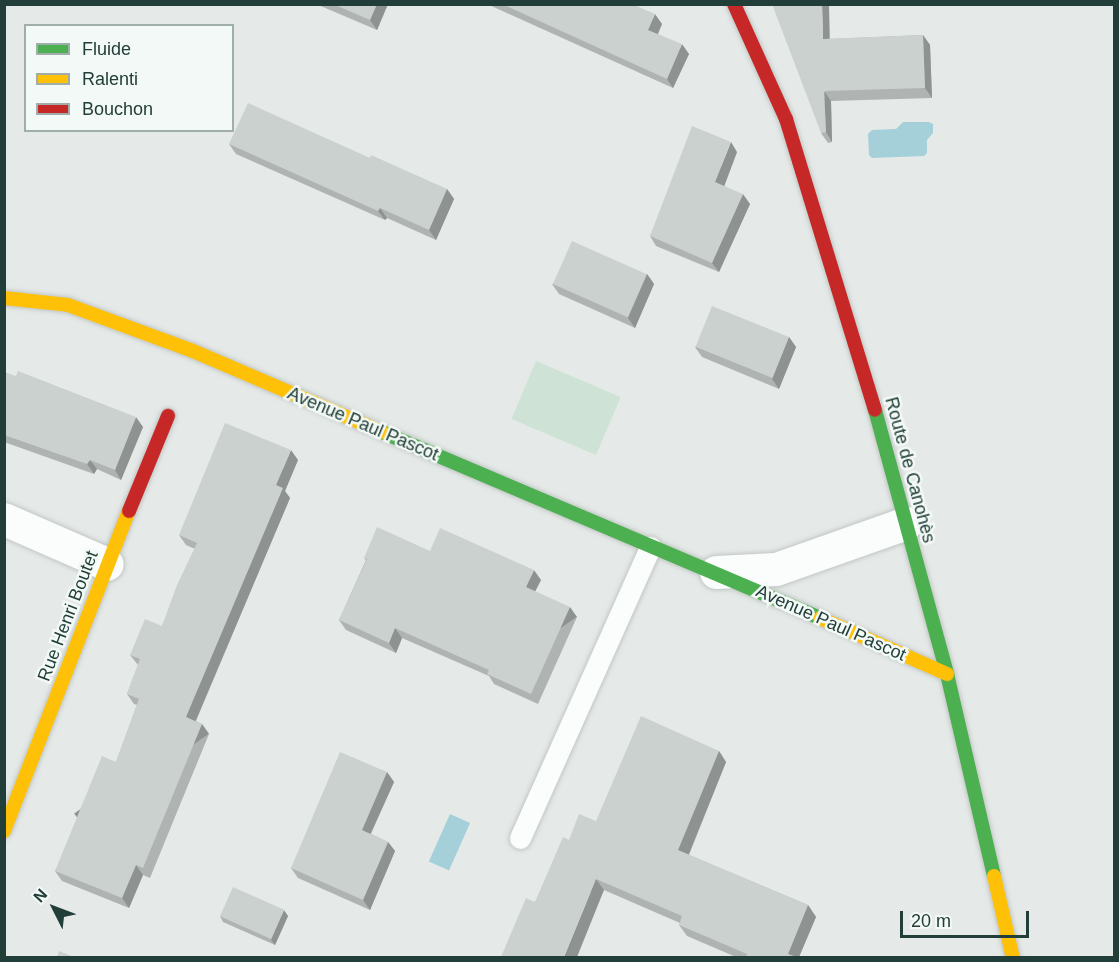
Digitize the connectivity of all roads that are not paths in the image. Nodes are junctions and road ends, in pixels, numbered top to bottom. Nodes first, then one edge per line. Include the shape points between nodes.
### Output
1 (734, 4) edge
2 (4, 298) edge
3 (168, 416) dead end
4 (4, 519) edge
5 (906, 523) junction
6 (650, 547) junction
7 (107, 564) junction
8 (716, 572) junction
9 (947, 675) junction
10 (4, 831) edge
11 (519, 838) dead end
12 (1013, 957) edge

1 - 5 street, Route de Canohès via 786,119 863,365
2 - 6 street, Avenue Paul Pascot via 68,305 193,351
3 - 7 street, Rue Henri Boutet
4 - 7 street
5 - 8 street, Avenue Paul Pascot via 776,569
5 - 9 street, Route de Canohès
6 - 8 street, Avenue Paul Pascot
6 - 11 lane
7 - 10 street, Rue Henri Boutet
8 - 9 street, Avenue Paul Pascot
9 - 12 street, Route de Canohès

